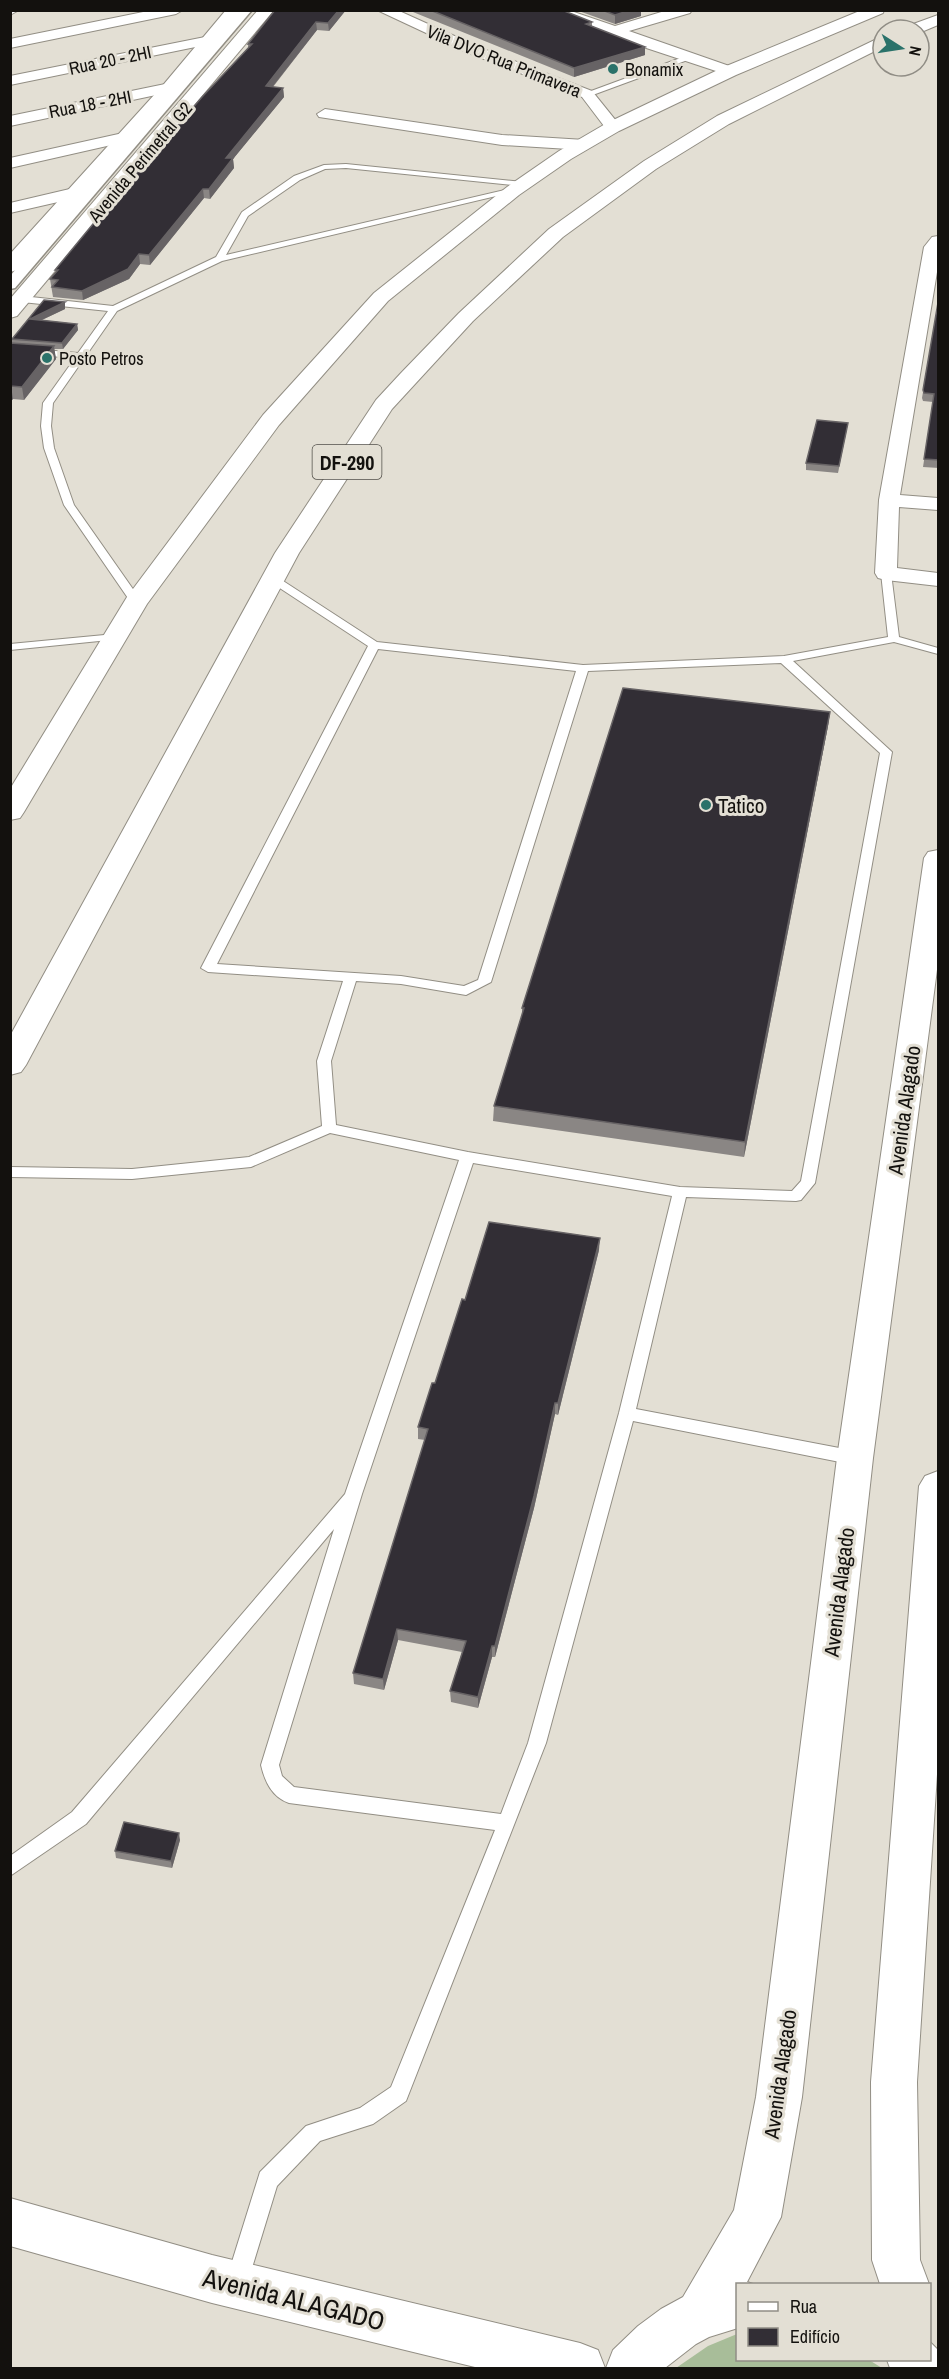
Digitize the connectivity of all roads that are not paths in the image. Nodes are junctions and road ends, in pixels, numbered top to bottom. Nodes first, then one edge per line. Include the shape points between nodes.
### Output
1 (176, 10) edge
2 (384, 10) edge
3 (553, 10) edge
4 (685, 10) edge
5 (877, 10) edge
6 (245, 15) edge
7 (612, 32) junction
8 (216, 38) junction
9 (242, 40) junction
10 (10, 44) edge
11 (871, 47) edge
12 (689, 58) junction
13 (730, 71) junction
14 (10, 81) edge
15 (170, 88) junction
16 (586, 94) junction
17 (325, 114) dead end
18 (10, 120) edge
19 (613, 127) junction
20 (123, 138) junction
21 (502, 140) junction
22 (585, 145) junction
23 (565, 155) junction
24 (10, 163) edge
25 (518, 187) junction
26 (74, 193) junction
27 (10, 208) edge
28 (61, 218) junction
29 (90, 221) junction
30 (41, 239) junction
31 (939, 241) edge
32 (70, 243) junction
33 (14, 259) edge
34 (219, 259) junction
35 (14, 298) edge
36 (114, 309) junction
37 (10, 350) edge
38 (81, 356) junction
39 (889, 500) junction
40 (939, 504) edge
41 (886, 573) junction
42 (273, 579) junction
43 (939, 579) edge
44 (136, 602) junction
45 (116, 637) junction
46 (894, 639) junction
47 (374, 645) junction
48 (10, 647) edge
49 (939, 651) edge
50 (784, 659) junction
51 (583, 668) junction
52 (10, 812) edge
53 (939, 858) edge
54 (351, 976) junction
55 (10, 1065) edge
56 (329, 1128) junction
57 (468, 1157) junction
58 (10, 1172) edge
59 (680, 1192) junction
60 (627, 1413) junction
61 (855, 1458) junction
62 (939, 1486) edge
63 (353, 1494) junction
64 (507, 1823) junction
65 (10, 1867) edge
66 (10, 2222) edge
67 (904, 2283) edge
68 (236, 2285) junction
69 (720, 2307) edge
70 (580, 2368) edge
71 (631, 2368) edge

1 - 10 street
2 - 16 street, Vila DVO Rua Primavera
3 - 7 street
4 - 7 street
5 - 13 main road
6 - 8 main road, Avenida Perimetral G2
6 - 9 main road, Avenida Perimetral G2
7 - 12 street
8 - 9 main road
8 - 14 street, Rua 20 - 2HI
8 - 15 main road, Avenida Perimetral G2
8 - 28 street
9 - 29 main road, Avenida Perimetral G2
11 - 42 main road, DF-290 via 723,120 650,165 556,233 466,316 384,405
12 - 13 street
12 - 16 lane
13 - 19 main road
15 - 18 street, Rua 18 - 2HI
15 - 20 main road, Avenida Perimetral G2
16 - 19 street, Vila DVO Rua Primavera
17 - 21 street
19 - 22 main road
20 - 24 street
20 - 26 main road, Avenida Perimetral G2
21 - 22 street
21 - 23 street
22 - 23 main road
23 - 25 main road
25 - 34 lane
25 - 34 lane via 346,166 324,167 297,178 245,214
25 - 44 main road via 381,297 271,420
26 - 27 street
26 - 28 main road, Avenida Perimetral G2
28 - 29 main road
28 - 30 main road, Avenida Perimetral G2
29 - 32 main road, Avenida Perimetral G2
30 - 32 main road
30 - 33 main road, Avenida Perimetral G2
30 - 35 street
31 - 39 street via 933,247
32 - 35 main road, Avenida Perimetral G2
34 - 36 lane
35 - 36 lane
36 - 38 lane
37 - 38 lane
38 - 44 lane via 48,403 49,448 69,505
39 - 40 street
39 - 41 street
41 - 43 street
41 - 46 lane
42 - 47 lane
42 - 55 main road, DF-290
44 - 45 main road
45 - 48 lane
45 - 52 main road
46 - 49 lane
46 - 50 lane
47 - 51 lane
47 - 54 lane via 208,968
50 - 51 lane
50 - 59 lane via 886,752 808,1183 796,1196
51 - 54 lane via 484,982 466,991
53 - 61 main road, Avenida Alagado
54 - 56 lane via 324,1061
56 - 57 lane
56 - 58 lane via 251,1162 132,1174
57 - 59 lane
57 - 63 lane
59 - 60 lane
60 - 61 lane
60 - 64 lane via 537,1743
61 - 69 main road, Avenida Alagado via 779,2097 757,2217
62 - 67 main road via 894,2082 896,2260
63 - 64 lane via 270,1765 274,1780 289,1795
63 - 65 lane via 79,1818
64 - 68 lane via 399,2094 366,2117 314,2133 268,2180
66 - 68 main road, Avenida ALAGADO
68 - 70 main road, Avenida ALAGADO
69 - 71 main road via 658,2338

